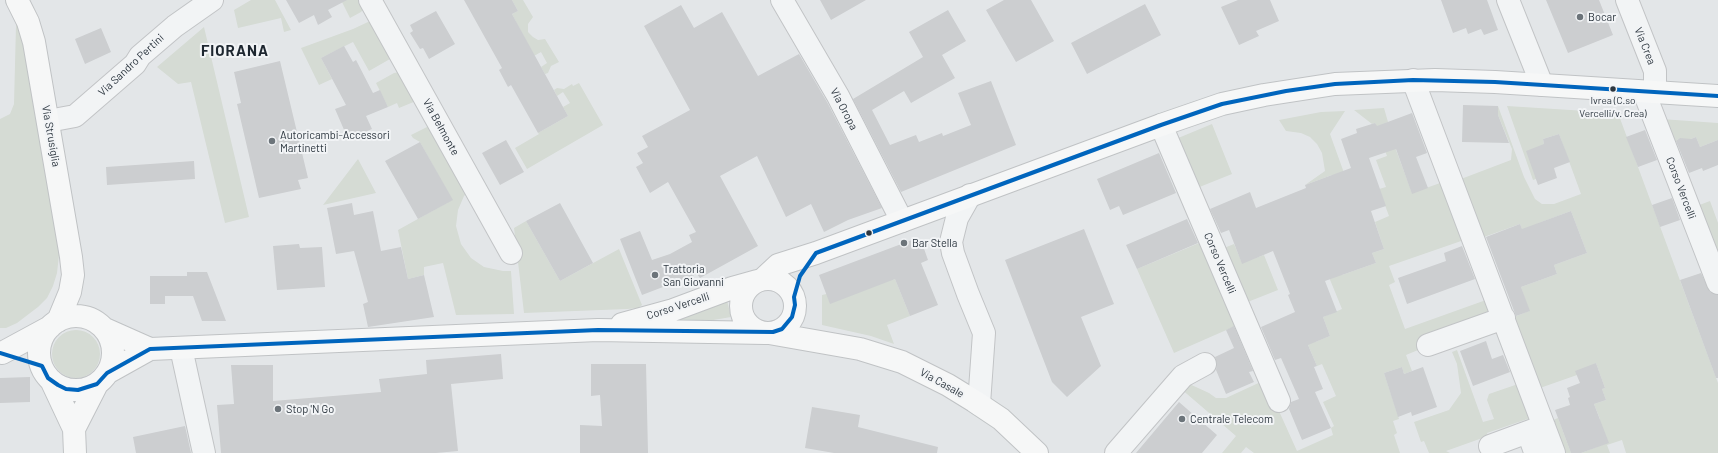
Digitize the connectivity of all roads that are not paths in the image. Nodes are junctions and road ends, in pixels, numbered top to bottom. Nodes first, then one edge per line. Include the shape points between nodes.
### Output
1 (17, 0) edge
2 (212, 0) edge
3 (370, 0) edge
4 (782, 0) edge
5 (1508, 0) edge
6 (1627, 0) edge
7 (1413, 80) junction
8 (1542, 85) junction
9 (1650, 92) junction
10 (1718, 96) edge
11 (48, 121) junction
12 (1161, 125) junction
13 (970, 195) junction
14 (902, 221) junction
15 (512, 253) dead end
16 (816, 253) junction
17 (73, 275) junction
18 (761, 280) junction
19 (1718, 283) edge
20 (794, 304) junction
21 (1504, 318) junction
22 (54, 324) junction
23 (101, 325) junction
24 (598, 330) junction
25 (767, 332) junction
26 (832, 343) junction
27 (1428, 345) dead end
28 (181, 348) junction
29 (150, 349) junction
30 (1, 353) edge
31 (1206, 364) dead end
32 (46, 373) junction
33 (102, 379) junction
34 (1279, 401) dead end
35 (979, 404) junction
36 (74, 429) junction
37 (1540, 440) edge
38 (1490, 446) dead end
39 (75, 453) edge
40 (204, 453) edge
41 (1037, 453) edge
42 (1116, 453) edge

1 - 11 main road, Via Strusiglia via 34,42
2 - 11 street, Via Sandro Pertini via 175,26 75,116
3 - 15 street, Via Belmonte
4 - 14 street, Via Oropa via 838,96
5 - 8 street
6 - 9 street, Via Crea via 1655,71
7 - 8 main road, Corso Vercelli
7 - 12 main road, Corso Vercelli via 1335,84 1279,92 1222,104
7 - 21 street
8 - 9 main road, Corso Vercelli
9 - 10 main road, Corso Vercelli
9 - 19 street, Corso Vercelli
11 - 17 main road, Via Strusiglia
12 - 13 main road, Corso Vercelli
12 - 34 street, Corso Vercelli
13 - 14 main road, Corso Vercelli
13 - 35 street via 957,218 951,242 984,333
14 - 16 main road, Corso Vercelli
16 - 18 main road, Corso Vercelli via 778,265
16 - 20 main road via 800,276
17 - 22 main road, Via Strusiglia via 70,292
17 - 23 main road, Via Strusiglia
18 - 20 main road via 773,279 782,283 790,290
18 - 24 main road, Corso Vercelli via 673,310
18 - 25 main road via 745,292 741,310 751,327
20 - 25 main road via 791,320 786,326
20 - 26 main road, Via Casale
21 - 27 street
21 - 37 street
22 - 23 main road via 74,316 86,317
22 - 30 main road
22 - 32 main road via 40,343 39,356
23 - 29 main road, Corso Vercelli
23 - 33 main road via 109,336 113,348 111,366
24 - 25 main road, Corso Vercelli
24 - 28 main road, Corso Vercelli
25 - 26 main road, Via Casale
26 - 35 main road, Via Casale via 860,348 902,362
28 - 29 main road, Corso Vercelli
28 - 40 street
29 - 33 main road, Corso Vercelli
30 - 32 main road
31 - 42 street via 1184,376
32 - 33 main road via 61,386 74,390 85,389
32 - 36 main road
33 - 36 main road
35 - 41 main road, Via Casale via 1000,419
36 - 39 main road
37 - 38 street

